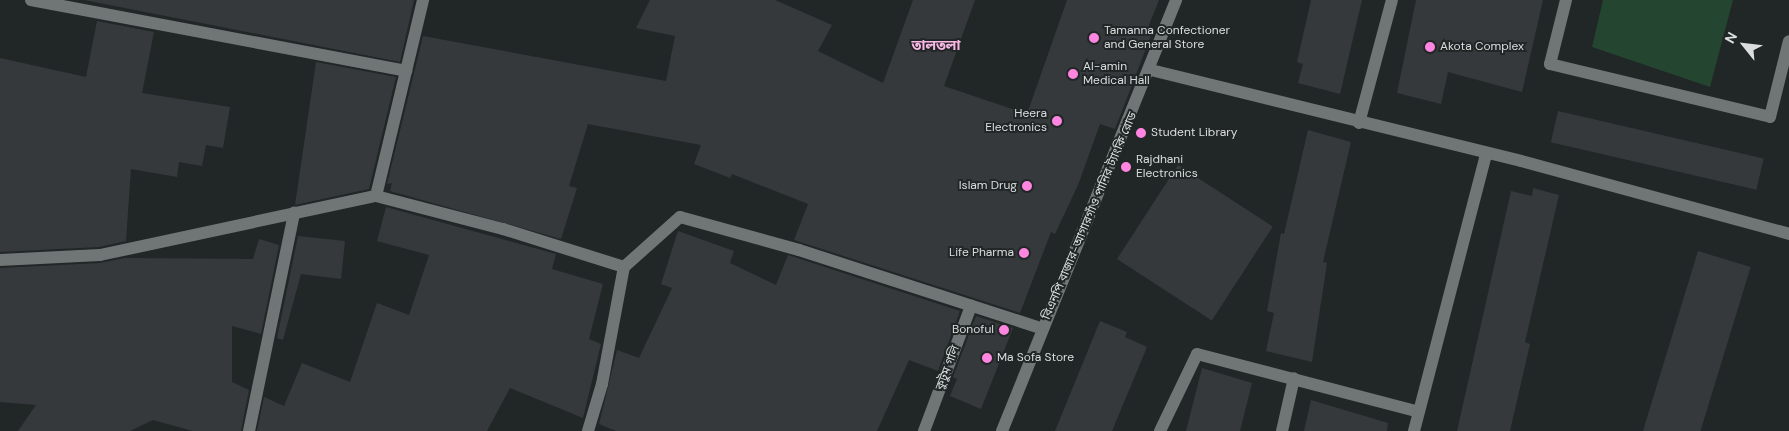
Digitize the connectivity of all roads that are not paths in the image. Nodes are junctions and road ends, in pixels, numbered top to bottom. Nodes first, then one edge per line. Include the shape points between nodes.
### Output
1 (30, 0) edge
2 (422, 0) edge
3 (1176, 0) edge
4 (1392, 0) edge
5 (1566, 0) edge
6 (1789, 41) edge
7 (1151, 70) junction
8 (406, 71) junction
9 (1360, 123) junction
10 (1486, 154) junction
11 (376, 196) junction
12 (294, 213) junction
13 (1789, 234) edge
14 (0, 260) edge
15 (624, 267) junction
16 (971, 306) junction
17 (1043, 329) junction
18 (1294, 378) junction
19 (1419, 412) junction
20 (249, 431) edge
21 (588, 431) edge
22 (924, 431) edge
23 (1002, 431) edge
24 (1160, 431) edge
25 (1282, 431) edge
26 (1414, 431) edge

1 - 8 street
2 - 8 street
3 - 7 street, বিএনপি বাজার-আগারগাঁও পানির ট্যাংকি রোড
4 - 9 street
5 - 6 street via 1550,64 1770,117
7 - 9 street
7 - 17 street, বিএনপি বাজার-আগারগাঁও পানির ট্যাংকি রোড
8 - 11 street
9 - 10 street
10 - 13 street
10 - 19 street
11 - 12 street
11 - 15 street via 503,229
12 - 14 street via 100,255
12 - 20 street
15 - 16 street via 680,217 799,250
15 - 21 street via 602,384
16 - 17 street
16 - 22 street, কুটুম গলি
17 - 23 street, বিএনপি বাজার-আগারগাঁও পানির ট্যাংকি রোড
18 - 19 street
18 - 24 street via 1197,354
18 - 25 street
19 - 26 street

